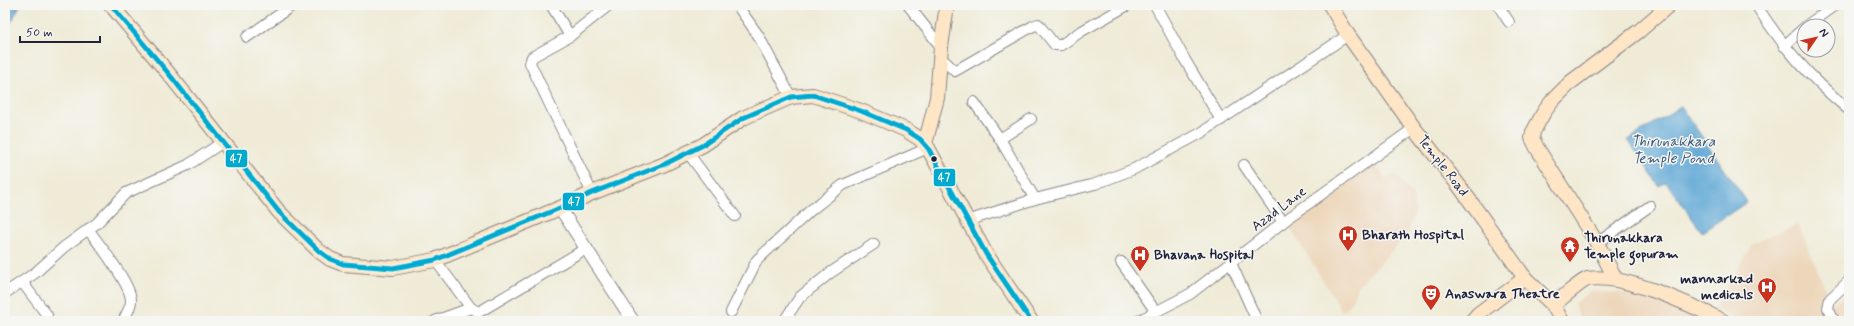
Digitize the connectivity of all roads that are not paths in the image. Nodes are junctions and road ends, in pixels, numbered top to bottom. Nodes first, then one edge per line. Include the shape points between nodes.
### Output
1 (111, 5) edge
2 (293, 5) edge
3 (551, 5) edge
4 (609, 5) edge
5 (737, 5) edge
6 (908, 5) edge
7 (947, 5) edge
8 (1128, 5) edge
9 (1155, 5) edge
10 (1330, 5) edge
11 (1498, 5) edge
12 (1669, 5) edge
13 (1756, 5) edge
14 (1835, 5) edge
15 (1817, 18) edge
16 (1509, 22) dead end
17 (1348, 35) junction
18 (1796, 35) edge
19 (570, 36) junction
20 (247, 37) dead end
21 (1784, 46) junction
22 (941, 53) junction
23 (791, 97) junction
24 (974, 102) dead end
25 (1849, 110) edge
26 (1031, 119) dead end
27 (1221, 120) junction
28 (1414, 128) junction
29 (1000, 139) junction
30 (223, 142) junction
31 (926, 146) junction
32 (688, 153) junction
33 (1244, 166) dead end
34 (592, 193) junction
35 (1035, 199) junction
36 (1650, 206) dead end
37 (560, 208) junction
38 (735, 216) dead end
39 (968, 221) junction
40 (1283, 222) junction
41 (88, 229) junction
42 (1597, 243) junction
43 (874, 244) dead end
44 (587, 248) junction
45 (435, 260) junction
46 (1121, 262) dead end
47 (1231, 263) junction
48 (1525, 278) junction
49 (1616, 280) junction
50 (1849, 281) edge
51 (22, 282) junction
52 (5, 293) edge
53 (1554, 305) junction
54 (731, 312) dead end
55 (1156, 312) junction
56 (478, 314) edge
57 (46, 315) dead end
58 (123, 321) edge
59 (435, 321) edge
60 (634, 321) edge
61 (784, 321) edge
62 (1031, 321) edge
63 (1138, 321) edge
64 (1257, 321) edge
65 (1472, 321) edge
66 (1562, 321) edge
67 (1723, 321) edge
68 (1834, 321) edge

1 - 30 main road
2 - 20 street
3 - 19 street
4 - 19 street
5 - 23 street via 758,35
6 - 22 street
7 - 22 main road
8 - 22 street via 1061,45 1055,45 1038,24 955,71
9 - 27 street via 1184,60
10 - 17 main road, Temple Road
11 - 16 street
12 - 42 main road via 1571,82 1544,112 1532,132 1537,148
13 - 21 street
14 - 15 street
17 - 27 street
17 - 28 main road, Temple Road
18 - 21 street
19 - 34 street via 532,57 530,63
21 - 25 street via 1819,84
22 - 31 main road via 937,98
23 - 31 main road via 813,95 846,106 906,130
23 - 32 main road via 743,118
24 - 29 street
26 - 29 street
27 - 35 street via 1134,169 1096,184
28 - 40 street, Azad Lane
28 - 48 main road, Temple Road
29 - 35 street
30 - 41 street via 188,165 126,193
30 - 45 main road via 279,212 307,241 330,259 344,264 382,268 410,266
31 - 39 main road
31 - 54 street via 843,184 811,210 757,260
32 - 34 main road
32 - 38 street
33 - 40 street
34 - 37 main road
35 - 39 street
36 - 42 street
37 - 44 street
37 - 45 main road
39 - 62 main road via 986,254
40 - 47 street, Azad Lane
41 - 51 street
41 - 58 street via 130,293 130,305
42 - 49 main road
43 - 61 street via 830,273 800,297
44 - 56 street
44 - 60 street
45 - 56 street
46 - 55 street
47 - 55 street, Azad Lane via 1190,294
47 - 64 street
48 - 53 main road, Temple Road
48 - 65 main road
49 - 53 main road via 1584,275
49 - 67 main road via 1655,291
50 - 68 street via 1830,299 1828,308
51 - 52 street
51 - 57 street
53 - 66 main road, Temple Road
55 - 63 street, Azad Lane
56 - 59 street

